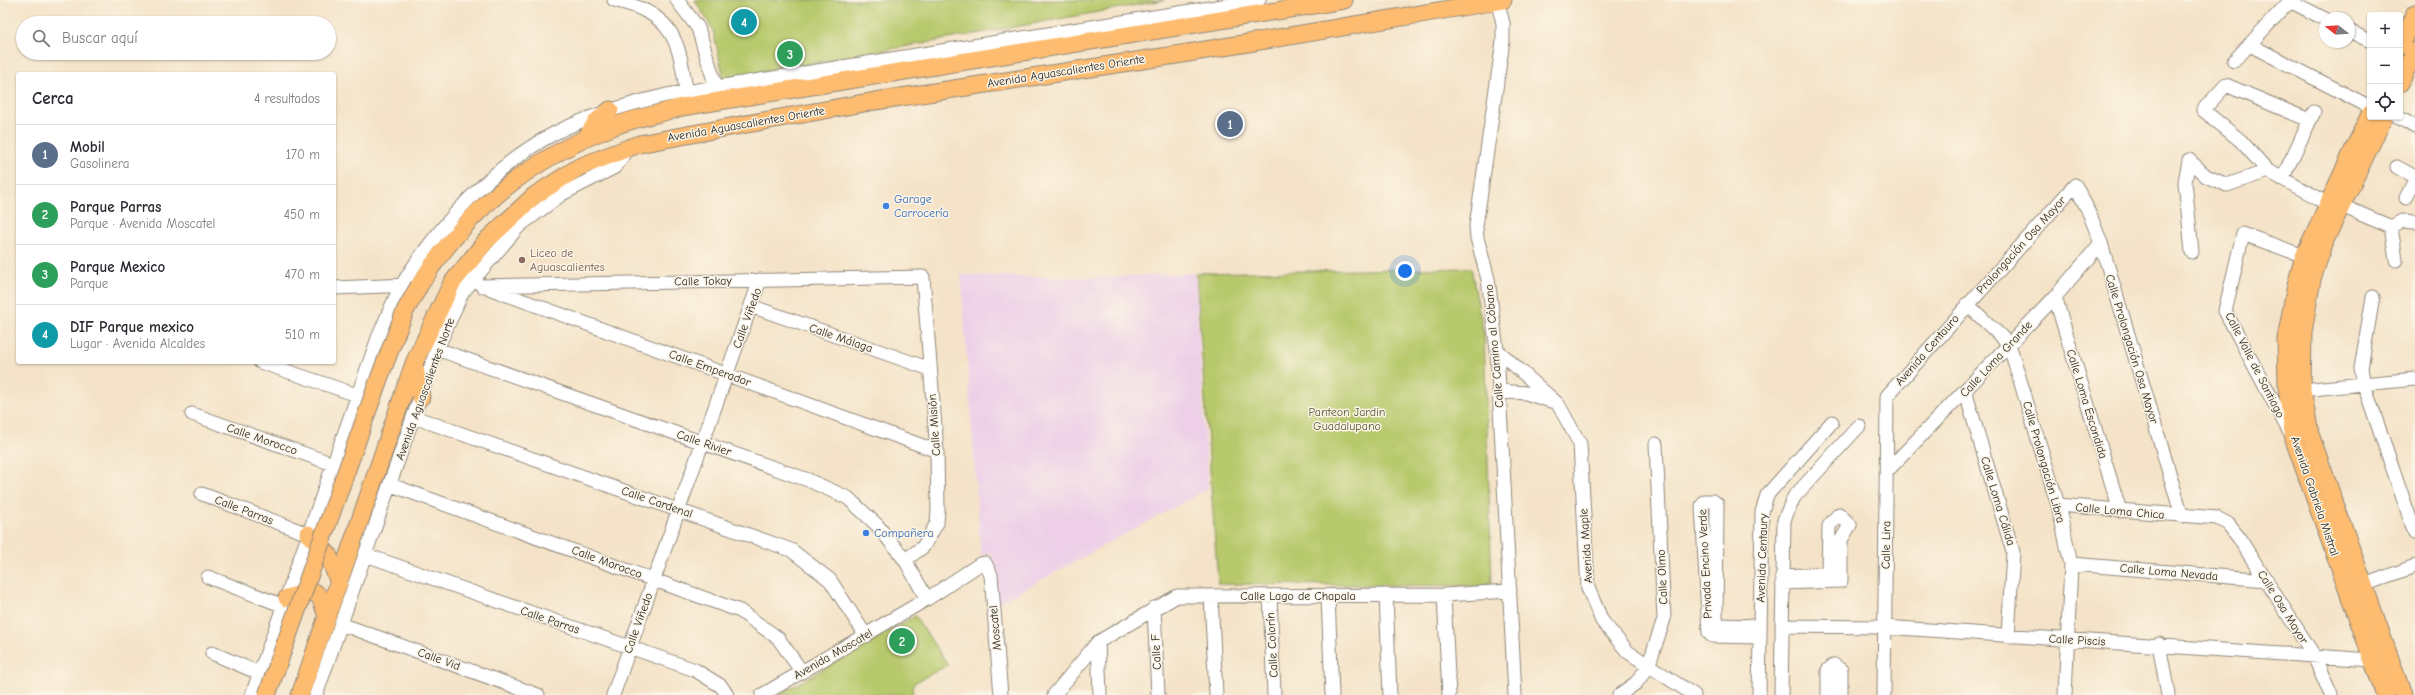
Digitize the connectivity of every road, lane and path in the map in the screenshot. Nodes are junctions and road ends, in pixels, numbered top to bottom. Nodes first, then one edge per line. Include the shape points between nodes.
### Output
1 (614, 0) edge
2 (677, 0) edge
3 (1259, 0) edge
4 (1344, 0) edge
5 (1499, 0) edge
6 (1480, 2) edge
7 (1307, 3) edge
8 (2415, 13) edge
9 (2319, 16) edge
10 (2355, 34) edge
11 (2403, 39) edge
12 (2367, 40) edge
13 (2250, 45) junction
14 (2415, 51) edge
15 (999, 56) junction
16 (2234, 61) dead end
17 (881, 62) junction
18 (897, 73) junction
19 (2403, 77) edge
20 (1005, 81) junction
21 (716, 87) junction
22 (684, 99) junction
23 (2367, 105) edge
24 (610, 110) junction
25 (2368, 120) edge
26 (2382, 120) edge
27 (2403, 120) edge
28 (2415, 126) edge
29 (586, 138) junction
30 (630, 147) junction
31 (2397, 167) dead end
32 (2268, 171) junction
33 (2415, 177) edge
34 (2282, 179) junction
35 (2415, 180) edge
36 (2075, 185) joint
37 (2406, 198) dead end
38 (2335, 209) junction
39 (2415, 222) edge
40 (2390, 227) junction
41 (2101, 243) junction
42 (2192, 252) dead end
43 (2304, 256) junction
44 (2396, 260) dead end
45 (923, 277) joint
46 (760, 280) junction
47 (470, 282) junction
48 (411, 285) junction
49 (482, 286) junction
50 (336, 288) edge
51 (2055, 296) junction
52 (2373, 297) dead end
53 (1967, 304) junction
54 (751, 306) junction
55 (2009, 344) junction
56 (437, 349) junction
57 (1497, 350) junction
58 (414, 363) junction
59 (271, 364) edge
60 (293, 368) edge
61 (930, 369) junction
62 (726, 374) junction
63 (2415, 379) edge
64 (2364, 386) junction
65 (2302, 390) junction
66 (1965, 391) junction
67 (1500, 392) junction
68 (357, 395) junction
69 (1887, 396) joint
70 (421, 397) junction
71 (1558, 404) junction
72 (192, 414) dead end
73 (414, 417) junction
74 (1832, 422) dead end
75 (1859, 426) dead end
76 (2294, 440) junction
77 (702, 443) junction
78 (1656, 444) dead end
79 (937, 451) junction
80 (333, 464) junction
81 (1887, 471) junction
82 (390, 485) junction
83 (202, 494) dead end
84 (2058, 505) junction
85 (678, 510) junction
86 (2120, 511) junction
87 (2182, 516) junction
88 (2228, 524) joint
89 (2415, 533) edge
90 (308, 534) junction
91 (366, 555) junction
92 (905, 560) junction
93 (985, 563) joint
94 (2071, 564) junction
95 (2415, 566) edge
96 (208, 577) dead end
97 (654, 579) junction
98 (1760, 580) junction
99 (1782, 580) junction
100 (2267, 580) junction
101 (339, 583) junction
102 (2364, 585) junction
103 (1510, 590) junction
104 (1386, 595) junction
105 (1444, 595) junction
106 (1211, 596) junction
107 (1270, 596) junction
108 (1328, 596) junction
109 (927, 599) junction
110 (285, 602) junction
111 (1154, 608) junction
112 (334, 620) junction
113 (1782, 626) junction
114 (1884, 627) junction
115 (1760, 632) junction
116 (866, 636) junction
117 (2008, 636) junction
118 (2067, 639) junction
119 (1098, 642) junction
120 (2159, 644) junction
121 (629, 648) junction
122 (212, 653) dead end
123 (2313, 654) junction
124 (2372, 660) junction
125 (1648, 667) junction
126 (802, 672) junction
127 (259, 673) junction
128 (318, 694) edge
129 (252, 695) edge
130 (267, 695) edge
131 (300, 695) edge
132 (538, 695) edge
133 (613, 695) edge
134 (727, 695) edge
135 (762, 695) edge
136 (1001, 695) edge
137 (1054, 695) edge
138 (1100, 695) edge
139 (1158, 695) edge
140 (1216, 695) edge
141 (1274, 695) edge
142 (1332, 695) edge
143 (1390, 695) edge
144 (1449, 695) edge
145 (1515, 695) edge
146 (1619, 695) edge
147 (1694, 695) edge
148 (1752, 695) edge
149 (1759, 695) edge
150 (1782, 695) edge
151 (1828, 695) edge
152 (1841, 695) edge
153 (1884, 695) edge
154 (2065, 695) edge
155 (2168, 695) edge
156 (2331, 695) edge
157 (2385, 695) edge
158 (2404, 695) edge

1 - 22 street via 640,7 657,16 670,29 682,58
2 - 21 street via 698,28
3 - 17 street
4 - 7 main road
5 - 6 main road, Avenida Aguascalientes Oriente
5 - 57 street, Calle Camino al Cóbano via 1503,41 1476,226 1488,279
6 - 20 main road, Avenida Aguascalientes Oriente
7 - 15 main road
8 - 11 main road
9 - 13 street via 2290,2
10 - 12 street
13 - 16 street
13 - 23 street
14 - 19 main road
15 - 18 main road
15 - 20 main road
17 - 18 main road
17 - 21 street
18 - 22 main road
20 - 30 main road, Avenida Aguascalientes Oriente via 719,129
21 - 22 street
22 - 24 street
22 - 29 main road
24 - 29 main road via 597,121
24 - 48 street via 554,133 473,193 425,251
25 - 38 main road, Avenida Gabriela Mistral
26 - 38 main road, Avenida Gabriela Mistral
27 - 28 street
29 - 48 main road via 528,169 490,199
30 - 47 street, Avenida Aguascalientes Norte via 615,167 562,194 519,226
30 - 58 main road, Avenida Aguascalientes Norte via 579,167 534,196 487,240 452,283
31 - 33 street
32 - 34 street
32 - 34 street via 2241,141 2203,110 2226,85 2311,116
32 - 42 street via 2227,185 2206,176 2189,160 2185,182
34 - 38 street
35 - 37 street
36 - 41 street, Calle Prolongación Osa Mayor
36 - 53 street, Prolongación Osa Mayor
38 - 40 street
38 - 43 main road, Avenida Gabriela Mistral
38 - 65 main road, Avenida Gabriela Mistral via 2312,279 2303,332
39 - 40 street via 2402,221
40 - 44 street
41 - 51 street, Calle Loma Grande
41 - 87 street, Calle Prolongación Osa Mayor
43 - 76 main road, Avenida Gabriela Mistral via 2286,339 2287,387
43 - 76 street, Calle Valle de Santiago via 2244,234 2225,311
45 - 46 street, Calle Tokay
45 - 61 street, Calle Misión
46 - 49 street, Calle Tokay
46 - 54 street, Calle Viñedo
47 - 49 street, Calle Emperador
47 - 56 street, Avenida Aguascalientes Norte via 462,293
48 - 50 street
48 - 68 street via 378,338
48 - 130 main road, bridge via 406,311 380,376
49 - 62 street, Calle Emperador
51 - 55 street, Calle Loma Grande
51 - 86 street, Calle Loma Escondida
52 - 64 street via 2361,368
53 - 55 street, Calle Prolongación Libra
53 - 69 street, Avenida Centauro
54 - 61 street, Calle Málaga
54 - 62 street, Calle Viñedo
55 - 66 street, Calle Loma Grande
55 - 84 street, Calle Prolongación Libra
56 - 70 street, Avenida Aguascalientes Norte
56 - 77 street, Calle Rivier
57 - 67 street, Calle Camino al Cóbano
57 - 71 street, Avenida Maple
58 - 70 main road
58 - 101 main road, Avenida Aguascalientes Norte
59 - 60 street
60 - 68 street
61 - 79 street, Calle Misión
62 - 77 street, Calle Viñedo
62 - 79 street, Calle Emperador
63 - 64 street
64 - 65 street
64 - 89 street
65 - 102 main road, Avenida Gabriela Mistral via 2310,434
66 - 81 street, Calle Loma Grande
66 - 117 street, Calle Loma Cálida via 2013,552
67 - 71 street via 1526,393
67 - 103 street, Calle Camino al Cóbano
68 - 80 street
69 - 81 street, Calle Lira
70 - 73 street, Avenida Aguascalientes Norte
71 - 125 street, Avenida Maple via 1580,444 1588,588 1602,621 1628,652
72 - 80 street, Calle Morocco
73 - 82 street, Avenida Aguascalientes Norte
73 - 85 street, Calle Cardenal
74 - 98 street, Avenida Centaury via 1767,495 1762,512
75 - 99 street, Avenida Centaury via 1787,508 1784,520
76 - 124 main road, Avenida Gabriela Mistral
77 - 85 street, Calle Viñedo
77 - 92 street, Calle Rivier via 808,480 848,498 878,526
78 - 125 street, Calle Olmo via 1664,619
79 - 92 street, Calle Misión via 937,523 923,547
80 - 90 street
81 - 114 street, Calle Lira
82 - 91 street, Avenida Aguascalientes Norte
82 - 97 street, Calle Morocco
83 - 90 street, Calle Parras
84 - 86 street, Calle Loma Chica
84 - 94 street, Calle Prolongación Libra
85 - 97 street, Calle Viñedo
85 - 116 street, Calle Cardenal via 791,550 830,580
86 - 87 street, Calle Loma Chica
87 - 88 street, Calle Loma Chica via 2217,518
88 - 100 street, Calle Osa Mayor
90 - 101 main road via 328,554
90 - 110 street
91 - 112 street, Avenida Aguascalientes Norte
91 - 121 street, Calle Parras
92 - 109 street, Calle Rivier
93 - 109 street, Avenida Moscatel
93 - 136 street, Moscatel via 991,576
94 - 100 street, Calle Loma Nevada
94 - 118 street, Calle Prolongación Libra
95 - 102 street
96 - 110 street
97 - 121 street, Calle Viñedo
97 - 126 street, Calle Morocco via 740,610 778,638
98 - 99 street
98 - 115 street, Avenida Centaury
99 - 99 street via 1841,581 1841,540 1850,525 1840,514 1829,526 1828,574
99 - 113 street, Avenida Centaury
100 - 123 street, Calle Osa Mayor
101 - 112 main road, Avenida Aguascalientes Norte
102 - 158 main road, Avenida Gabriela Mistral
103 - 105 street, Calle Lago de Chapala
103 - 145 street, Calle Camino al Cóbano
104 - 105 street, Calle Lago de Chapala
104 - 108 street, Calle Lago de Chapala
104 - 143 street
105 - 144 street
106 - 107 street, Calle Lago de Chapala
106 - 111 street, Calle Lago de Chapala via 1177,596
106 - 140 street
107 - 108 street, Calle Lago de Chapala
107 - 141 street, Calle Colorín
108 - 142 street
109 - 116 street, Avenida Moscatel
110 - 112 main road via 308,592 316,593
110 - 127 street
111 - 119 street, Calle Lago de Chapala
111 - 139 street, Calle F
112 - 128 street, Avenida Aguascalientes Norte
112 - 131 main road, Avenida Aguascalientes Norte
112 - 132 street, Calle Vid
113 - 114 street, Calle Piscis
113 - 150 street, Avenida Centaury
114 - 117 street, Calle Piscis
114 - 153 street, Calle Lira
115 - 115 street, Privada Encino Verde via 1716,625 1716,504 1713,501 1705,501 1702,506 1708,634 1712,636
115 - 149 street, Avenida Centaury
116 - 126 street, Avenida Moscatel
117 - 118 street, Calle Piscis
118 - 120 street, Calle Piscis
118 - 154 street, Calle Prolongación Libra
119 - 137 street, Calle Lago de Chapala
119 - 138 street
120 - 123 street, Calle Piscis
120 - 155 street
121 - 133 street, Calle Viñedo
121 - 134 street, Calle Parras via 695,670 721,686
122 - 127 street
123 - 124 street, Calle Piscis
123 - 156 street, Calle Osa Mayor
124 - 157 main road, Avenida Gabriela Mistral
125 - 146 street, Calle Olmo via 1636,683
125 - 147 street, Avenida Maple
126 - 135 street, Avenida Moscatel
127 - 129 street
148 - 149 street
149 - 150 street
151 - 152 street via 1828,670 1834,665 1841,670

